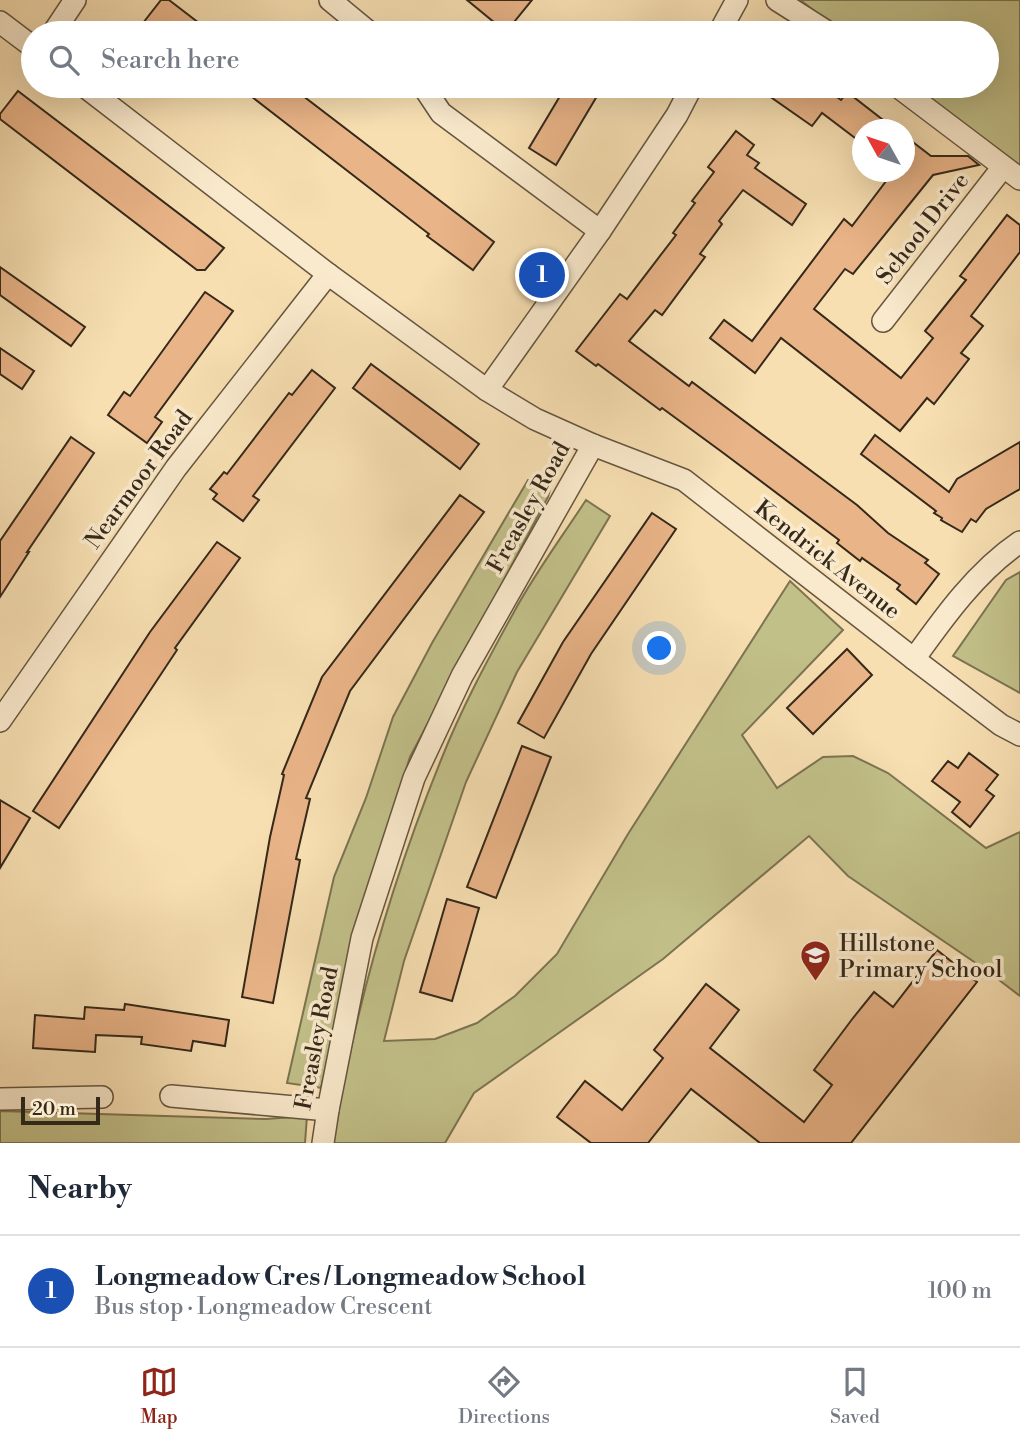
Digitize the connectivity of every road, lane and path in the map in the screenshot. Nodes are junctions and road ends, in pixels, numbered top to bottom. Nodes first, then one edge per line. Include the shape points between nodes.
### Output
1 (75, 0) edge
2 (330, 0) edge
3 (737, 0) edge
4 (777, 0) edge
5 (61, 21) edge
6 (355, 21) edge
7 (726, 21) edge
8 (810, 21) edge
9 (0, 22) edge
10 (21, 38) edge
11 (100, 98) edge
12 (431, 98) edge
13 (686, 98) edge
14 (913, 98) edge
15 (1012, 173) edge
16 (600, 230) junction
17 (328, 274) junction
18 (883, 321) dead end
19 (487, 390) junction
20 (593, 445) junction
21 (1020, 542) edge
22 (914, 659) junction
23 (0, 721) edge
24 (1020, 735) edge
25 (171, 1096) dead end
26 (102, 1097) dead end
27 (0, 1099) edge
28 (328, 1110) junction
29 (323, 1143) edge

1 - 5 street
2 - 6 street
3 - 7 street
4 - 8 street
9 - 10 street
11 - 17 street, Freasley Road
12 - 16 street via 441,113
13 - 16 street
14 - 15 street
15 - 18 street, School Drive
16 - 19 street
17 - 19 street, Freasley Road
17 - 23 street, Nearmoor Road via 176,468
19 - 20 street, Freasley Road via 535,419
20 - 22 street, Kendrick Avenue via 684,480
20 - 28 street, Freasley Road via 461,676 414,778 362,938
21 - 22 street via 944,617
22 - 24 street, Kendrick Avenue
25 - 28 street
26 - 27 street
28 - 29 street, Freasley Road

